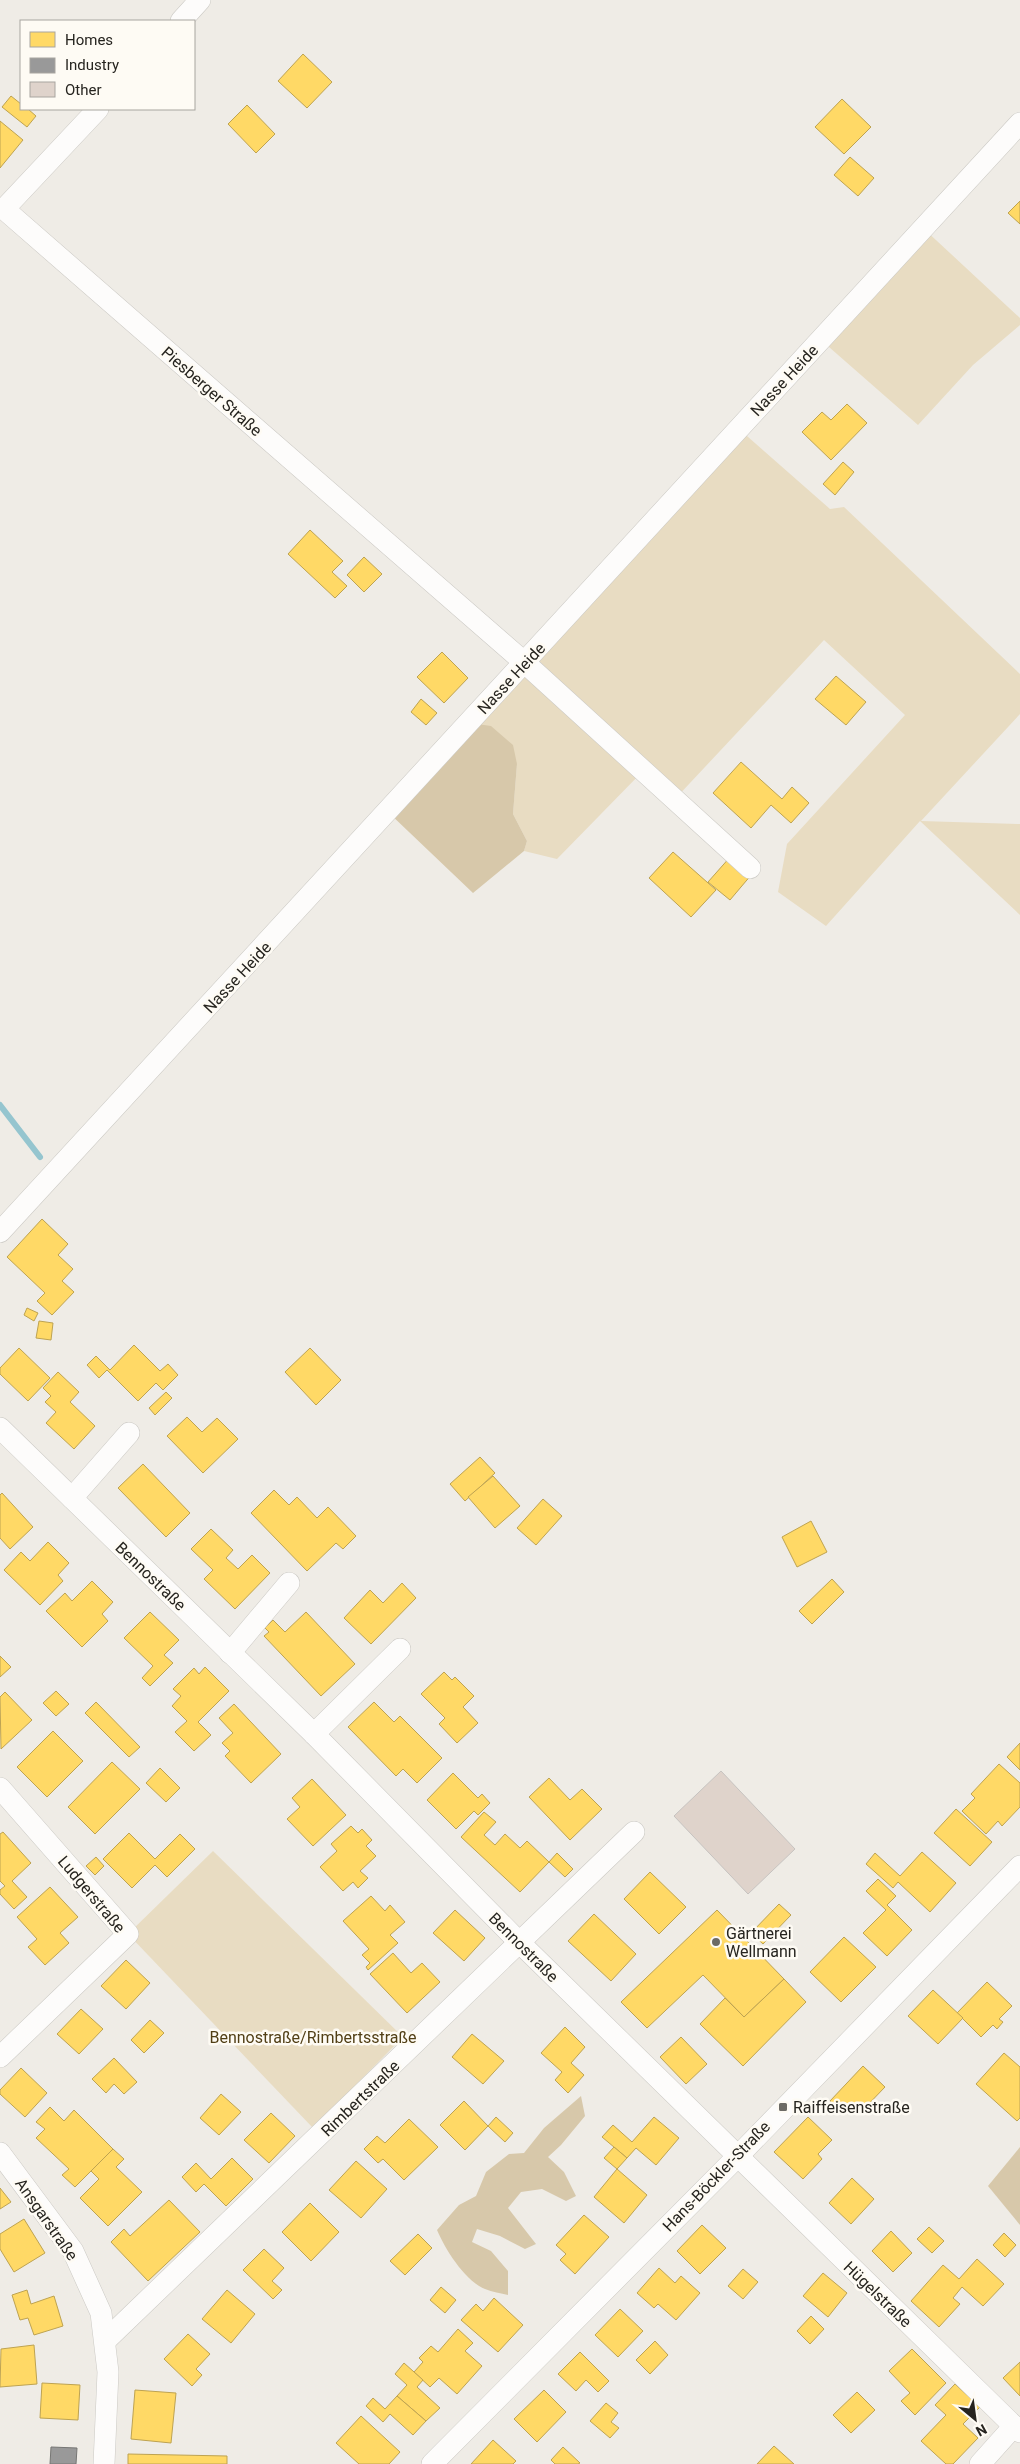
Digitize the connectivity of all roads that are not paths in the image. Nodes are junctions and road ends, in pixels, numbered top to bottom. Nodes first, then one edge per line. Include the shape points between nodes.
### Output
1 (200, 0) edge
2 (181, 20) edge
3 (97, 110) edge
4 (1020, 123) edge
5 (525, 663) junction
6 (750, 868) dead end
7 (0, 1232) edge
8 (0, 1428) edge
9 (129, 1434) dead end
10 (72, 1498) junction
11 (289, 1583) dead end
12 (400, 1649) dead end
13 (230, 1653) junction
14 (314, 1734) junction
15 (0, 1788) edge
16 (634, 1832) dead end
17 (1020, 1866) edge
18 (520, 1943) junction
19 (0, 2057) edge
20 (0, 2153) edge
21 (738, 2156) junction
22 (105, 2341) junction
23 (1017, 2429) edge
24 (104, 2464) edge
25 (432, 2464) edge
26 (980, 2464) edge

1 - 2 street
3 - 5 street, Piesberger Straße via 4,210
4 - 5 street, Nasse Heide
5 - 6 street
5 - 7 street, Nasse Heide
8 - 10 street, Bennostraße
9 - 10 street
10 - 13 street, Bennostraße
11 - 13 street
12 - 14 street
13 - 14 street, Bennostraße
14 - 18 street, Bennostraße
15 - 19 street, Ludgerstraße via 128,1934
16 - 18 street, Rimbertstraße
17 - 21 street, Hans-Böckler-Straße
18 - 21 street, Bennostraße
18 - 22 street, Rimbertstraße
20 - 22 street, Ansgarstraße via 73,2251 101,2313
21 - 23 street, Hügelstraße
21 - 25 street, Hans-Böckler-Straße
22 - 24 street, Ansgarstraße via 108,2372
23 - 26 street

